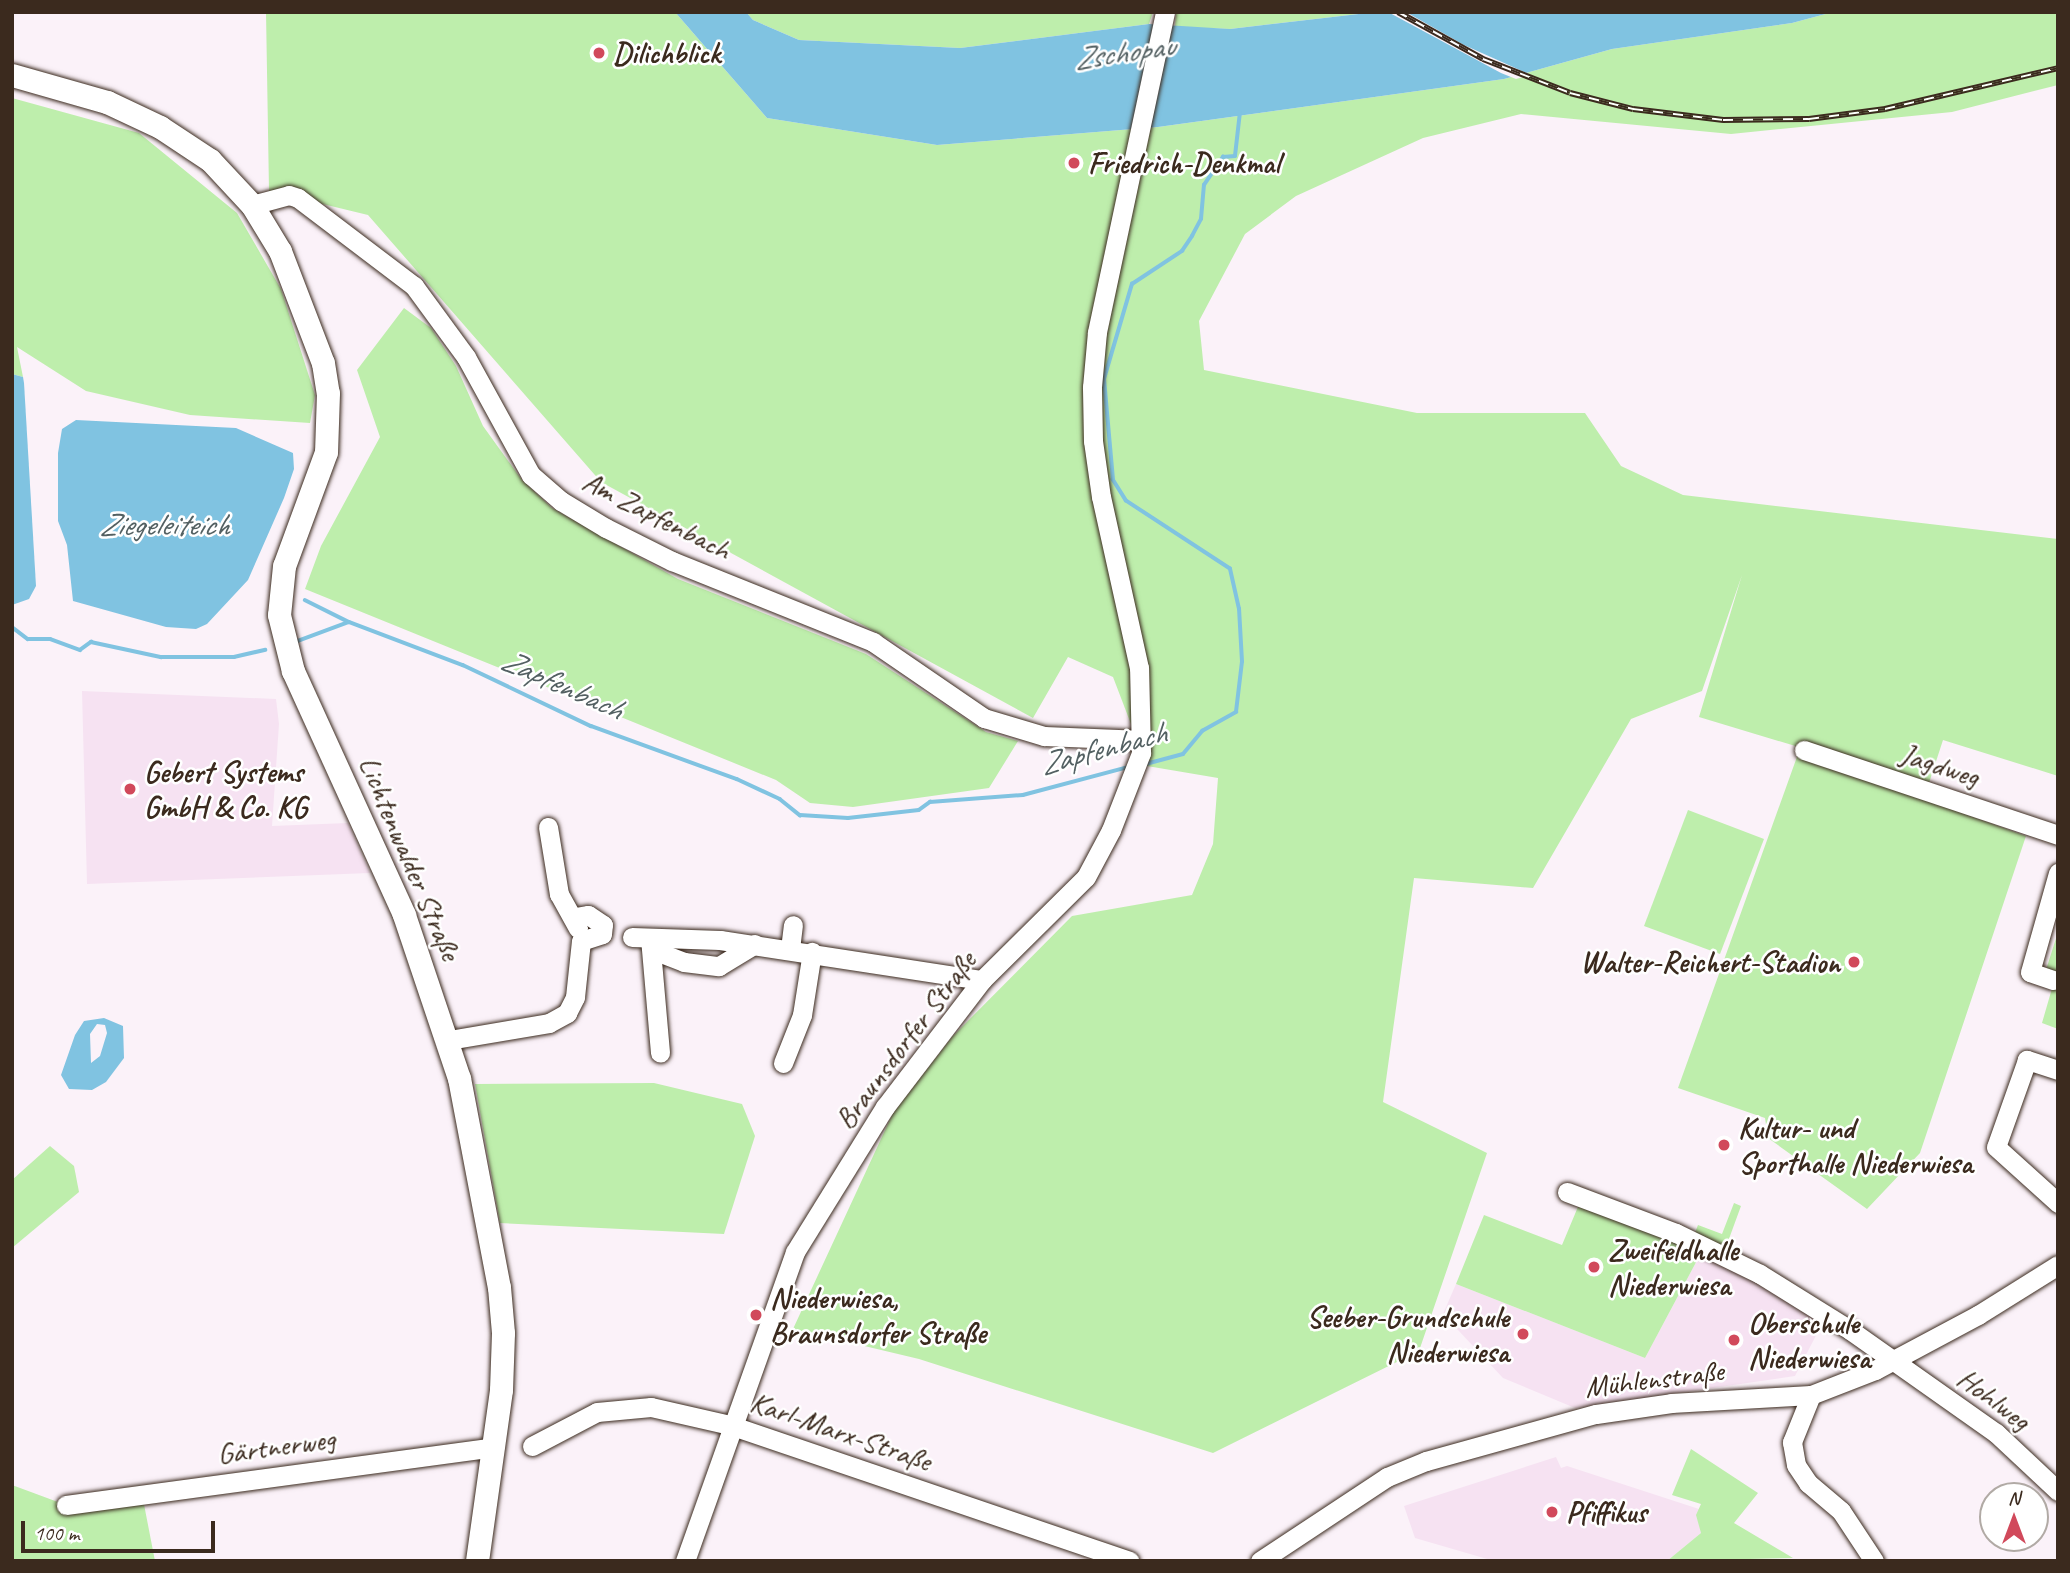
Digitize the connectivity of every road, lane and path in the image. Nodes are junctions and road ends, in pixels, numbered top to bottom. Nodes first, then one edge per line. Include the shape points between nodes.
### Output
1 (1165, 12) edge
2 (12, 75) edge
3 (252, 205) junction
4 (1142, 746) junction
5 (1804, 750) dead end
6 (548, 827) dead end
7 (2058, 835) edge
8 (2058, 873) edge
9 (793, 925) dead end
10 (790, 949) junction
11 (812, 952) junction
12 (982, 980) junction
13 (2053, 980) dead end
14 (449, 1040) junction
15 (660, 1053) dead end
16 (783, 1063) dead end
17 (2058, 1070) edge
18 (1567, 1192) dead end
19 (2058, 1202) edge
20 (2058, 1265) edge
21 (1890, 1360) junction
22 (1811, 1395) junction
23 (730, 1425) junction
24 (532, 1446) dead end
25 (494, 1447) junction
26 (2058, 1491) edge
27 (66, 1505) dead end
28 (477, 1561) edge
29 (685, 1561) edge
30 (1130, 1561) edge
31 (1260, 1561) edge
32 (1874, 1561) edge

1 - 4 street, Braunsdorfer Straße via 1097,332 1092,414 1107,532 1139,668
2 - 3 main road, Lichtenwalder Straße via 107,102 160,127 210,160
3 - 4 street, Am Zapfenbach via 289,195 298,198 414,286 466,357 530,475 561,501 672,561 873,642 984,718 1044,736
3 - 14 main road, Lichtenwalder Straße via 304,303 328,393 326,452 284,566 279,603 282,638 404,915
4 - 12 street, Braunsdorfer Straße via 1132,779 1086,877
5 - 7 street, Jagdweg
6 - 14 street via 559,894 575,916 588,915 603,925 602,934 581,941 575,997 568,1013 549,1023
8 - 13 street via 2030,972
9 - 10 street
10 - 11 street
10 - 15 street via 755,944 719,966 684,962 645,942
11 - 12 street
11 - 16 street via 802,1015
12 - 23 street, Braunsdorfer Straße via 885,1107 795,1252
14 - 25 main road, Lichtenwalder Straße via 499,1287 503,1344
17 - 19 street via 2027,1060 1996,1147
18 - 21 street, Hohlweg via 1676,1233 1760,1274
20 - 21 street, Mühlenstraße via 1979,1315
21 - 22 street, Mühlenstraße
21 - 26 street, Hohlweg via 1996,1433
22 - 31 street, Mühlenstraße via 1684,1402 1597,1414 1426,1461 1387,1477
22 - 32 street via 1793,1442 1796,1465 1808,1483 1841,1511
23 - 24 street, Karl-Marx-Straße via 650,1407 626,1408 597,1412
23 - 29 street, Braunsdorfer Straße
23 - 30 street, Karl-Marx-Straße
25 - 27 street, Gärtnerweg
25 - 28 main road, Lichtenwalder Straße

